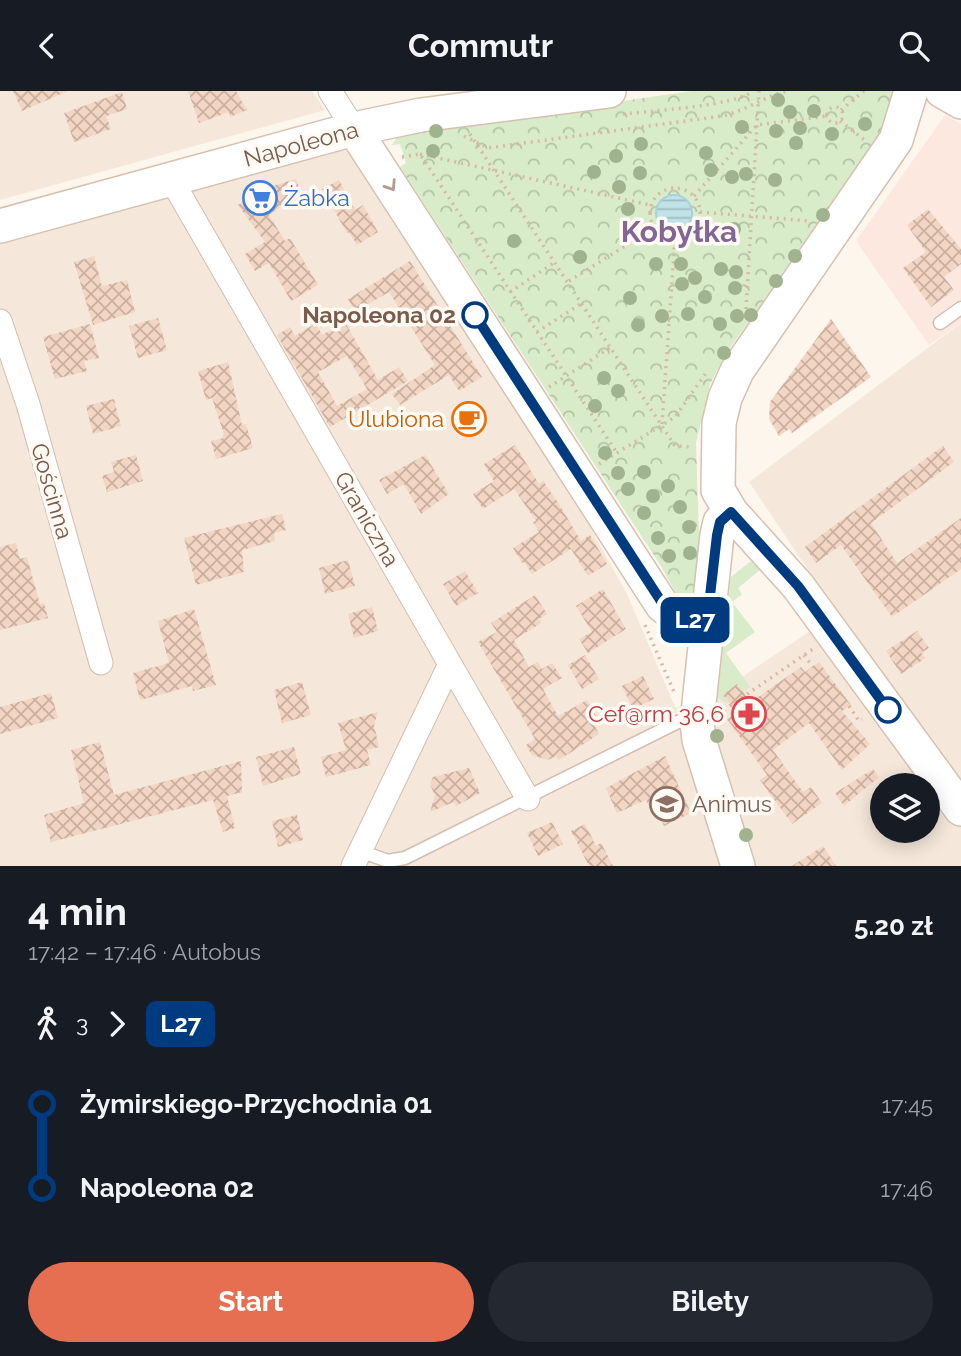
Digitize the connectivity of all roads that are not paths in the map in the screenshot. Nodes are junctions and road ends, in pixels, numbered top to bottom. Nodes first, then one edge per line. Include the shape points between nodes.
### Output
1 (330, 91) edge
2 (609, 91) edge
3 (911, 91) edge
4 (930, 91) edge
5 (942, 91) edge
6 (557, 94) edge
7 (961, 102) edge
8 (354, 129) junction
9 (883, 142) junction
10 (171, 179) junction
11 (0, 226) edge
12 (961, 308) edge
13 (0, 321) edge
14 (940, 323) dead end
15 (731, 512) junction
16 (707, 622) junction
17 (101, 663) dead end
18 (450, 664) junction
19 (695, 708) junction
20 (954, 792) edge
21 (528, 799) junction
22 (356, 859) edge
23 (738, 866) edge

1 - 8 street
2 - 6 street, Napoleona
3 - 9 street
4 - 9 street via 914,125
5 - 7 street
6 - 8 street, Napoleona
8 - 10 street, Napoleona
8 -> 16 street via 663,605 676,616
9 - 15 street via 725,398 718,436 718,490
10 - 11 street, Napoleona
10 - 18 street, Graniczna
12 - 14 lane
13 - 17 street, Gościnna
15 - 16 street via 720,522 717,535
15 - 20 street via 798,586
16 - 19 street
18 - 21 street, Graniczna
18 - 22 street
19 - 21 lane
19 - 23 street via 699,740
21 - 22 lane via 396,861

